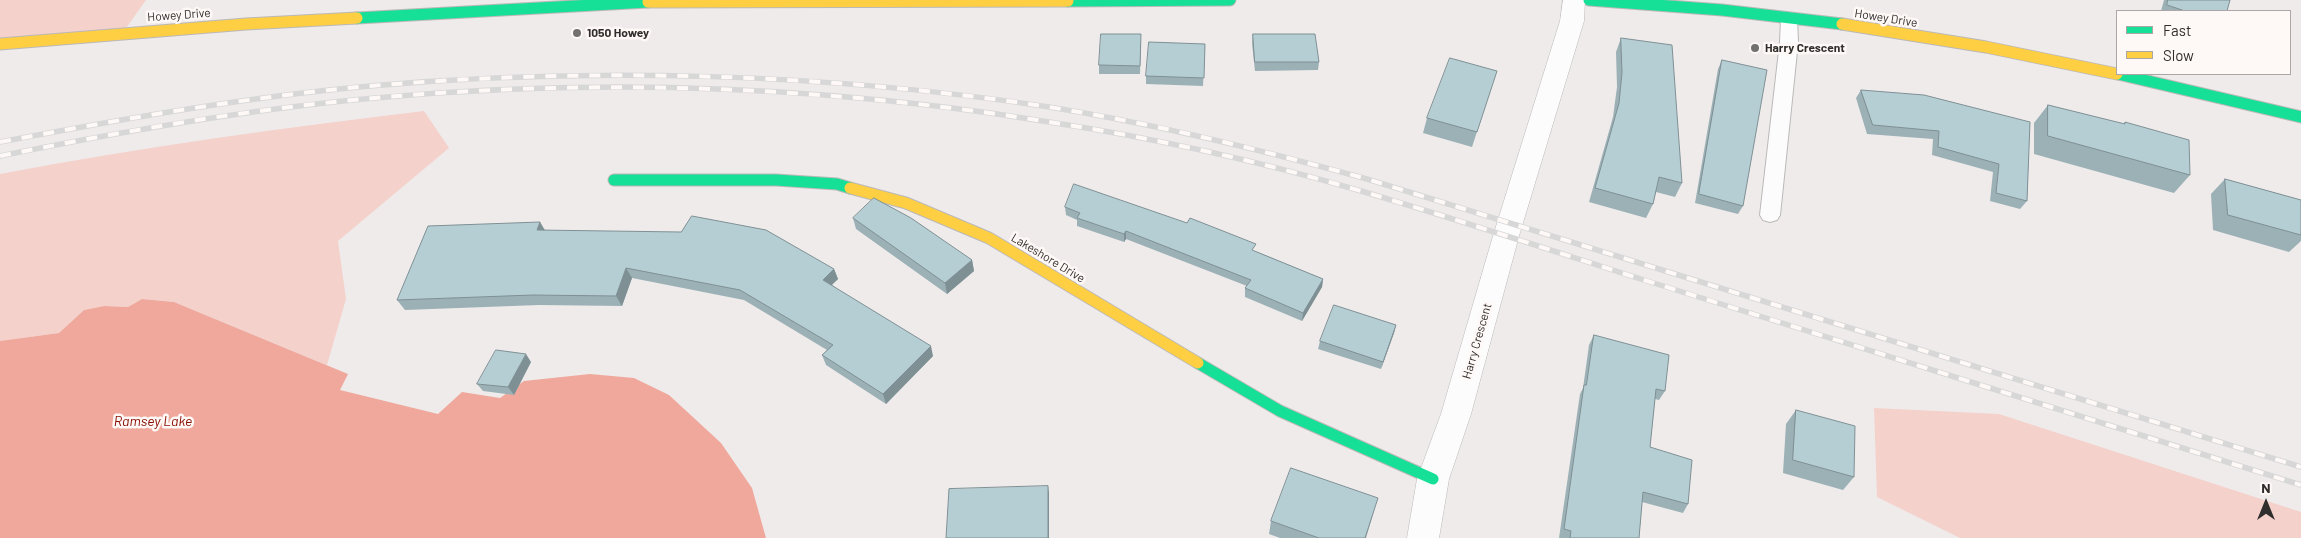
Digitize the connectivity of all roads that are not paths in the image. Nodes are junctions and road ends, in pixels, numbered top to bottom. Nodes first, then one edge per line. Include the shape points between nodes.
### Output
1 (1230, 0) edge
2 (1574, 0) edge
3 (1589, 0) edge
4 (536, 3) edge
5 (1789, 18) junction
6 (0, 44) edge
7 (2116, 74) edge
8 (2122, 75) edge
9 (2301, 117) edge
10 (614, 180) dead end
11 (1770, 215) dead end
12 (1433, 480) junction
13 (1423, 538) edge

1 - 4 main road, Howey Drive
2 - 12 street, Harry Crescent via 1572,21 1456,414
3 - 5 main road, Howey Drive via 1674,5
4 - 6 main road, Howey Drive
5 - 7 main road, Howey Drive via 1950,42
5 - 11 lane
8 - 9 main road, Howey Drive
10 - 12 main road, Lakeshore Drive via 776,180 837,184 906,202 989,238 1280,411
12 - 13 street, Harry Crescent

